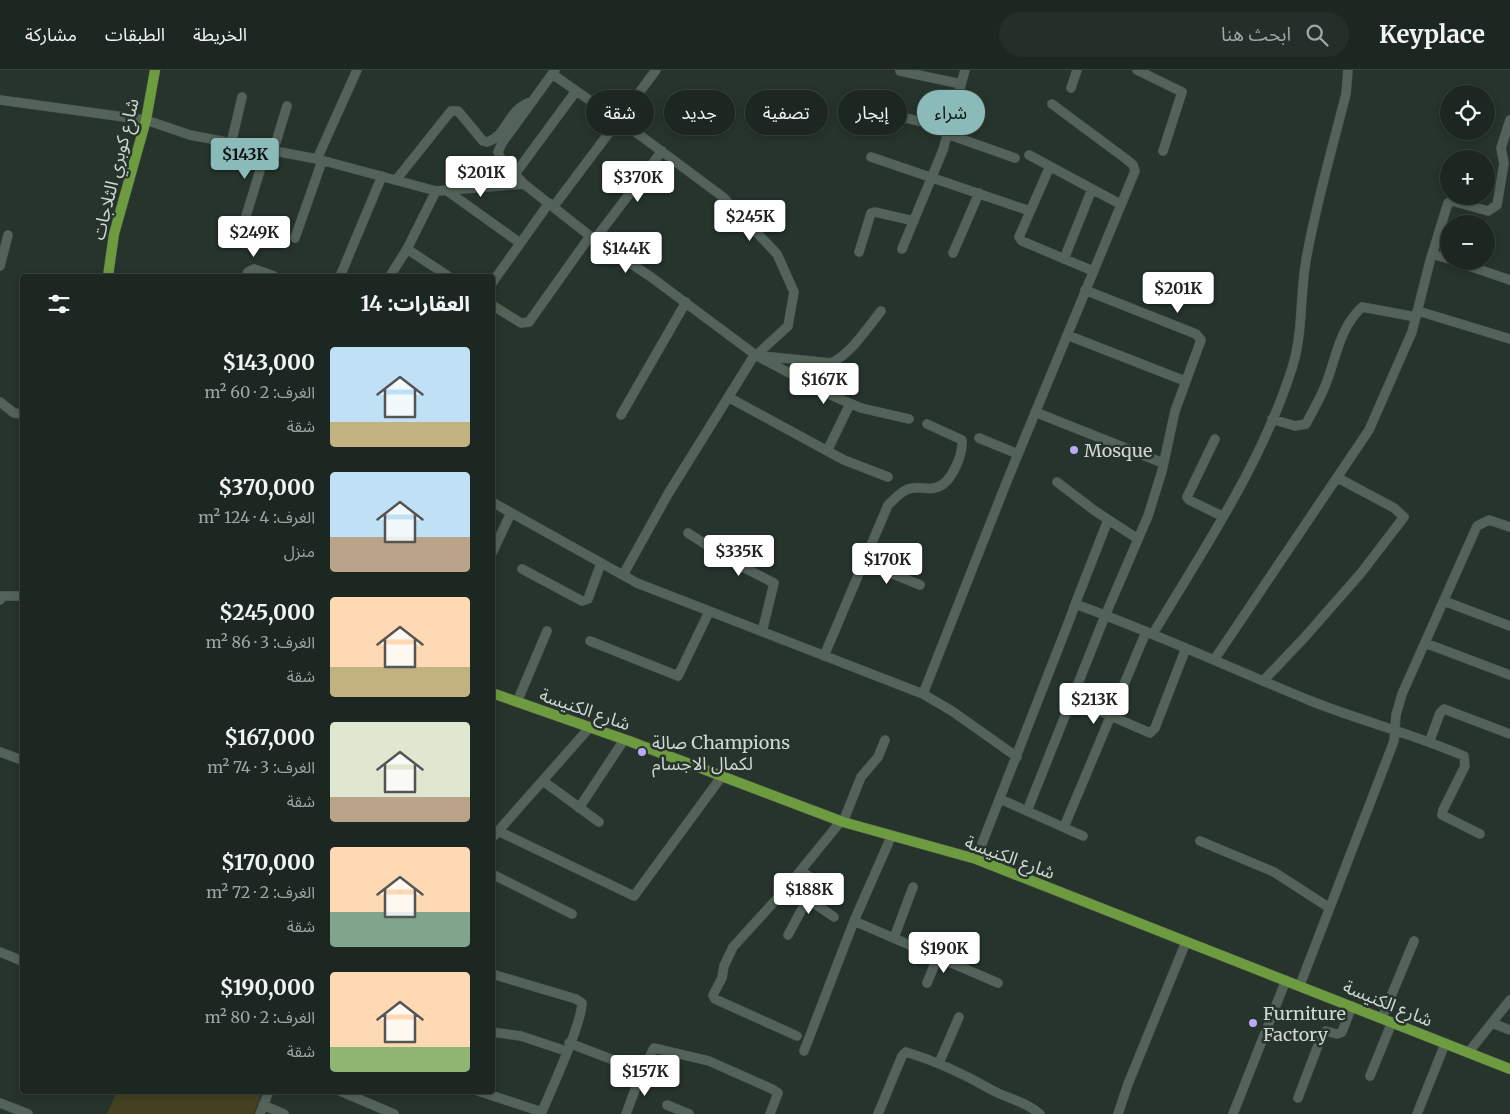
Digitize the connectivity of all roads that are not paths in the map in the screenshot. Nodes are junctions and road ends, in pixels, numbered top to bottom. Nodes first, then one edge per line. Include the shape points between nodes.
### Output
1 (155, 70) edge
2 (357, 70) edge
3 (656, 70) edge
4 (900, 70) edge
5 (965, 70) edge
6 (1077, 70) edge
7 (1137, 70) edge
8 (1348, 70) edge
9 (554, 72) edge
10 (961, 84) junction
11 (1071, 88) dead end
12 (576, 90) junction
13 (641, 90) edge
14 (959, 90) edge
15 (242, 97) dead end
16 (586, 97) edge
17 (0, 100) edge
18 (533, 101) junction
19 (1052, 104) dead end
20 (287, 106) dead end
21 (146, 120) junction
22 (1510, 120) edge
23 (607, 135) edge
24 (640, 135) edge
25 (947, 135) edge
26 (958, 135) edge
27 (231, 144) junction
28 (270, 151) junction
29 (662, 151) junction
30 (1163, 151) dead end
31 (1029, 155) dead end
32 (872, 157) dead end
33 (1015, 158) dead end
34 (319, 160) junction
35 (1050, 166) junction
36 (515, 174) junction
37 (382, 176) junction
38 (934, 176) junction
39 (396, 180) junction
40 (524, 184) junction
41 (1092, 188) junction
42 (446, 190) junction
43 (436, 191) junction
44 (979, 193) junction
45 (551, 204) junction
46 (1120, 204) junction
47 (1030, 211) junction
48 (246, 216) dead end
49 (914, 221) junction
50 (8, 235) dead end
51 (592, 237) junction
52 (295, 238) dead end
53 (520, 243) junction
54 (407, 249) junction
55 (902, 249) dead end
56 (859, 252) dead end
57 (953, 253) dead end
58 (1432, 254) junction
59 (1440, 257) edge
60 (1064, 259) junction
61 (0, 266) edge
62 (1093, 270) junction
63 (1481, 270) edge
64 (108, 274) edge
65 (247, 274) edge
66 (267, 274) edge
67 (341, 274) dead end
68 (391, 274) edge
69 (445, 274) edge
70 (495, 279) edge
71 (1510, 280) edge
72 (1085, 290) junction
73 (686, 302) junction
74 (495, 307) edge
75 (881, 311) dead end
76 (1417, 314) junction
77 (1067, 335) junction
78 (1510, 339) edge
79 (756, 355) junction
80 (1185, 381) junction
81 (728, 396) junction
82 (0, 402) edge
83 (850, 404) junction
84 (1035, 412) junction
85 (20, 414) edge
86 (621, 415) dead end
87 (908, 419) dead end
88 (1272, 419) junction
89 (927, 424) dead end
90 (979, 438) dead end
91 (1215, 438) dead end
92 (827, 451) junction
93 (1018, 454) junction
94 (1163, 463) junction
95 (888, 477) dead end
96 (1338, 478) junction
97 (1057, 482) dead end
98 (495, 504) edge
99 (511, 513) junction
100 (1222, 516) junction
101 (1108, 520) junction
102 (1510, 526) edge
103 (688, 533) dead end
104 (1138, 539) junction
105 (495, 547) edge
106 (864, 562) junction
107 (601, 563) junction
108 (522, 569) dead end
109 (623, 575) junction
110 (920, 586) dead end
111 (20, 596) edge
112 (1, 597) edge
113 (1444, 601) junction
114 (1074, 607) junction
115 (709, 612) junction
116 (1105, 616) junction
117 (1510, 626) edge
118 (547, 632) dead end
119 (762, 632) junction
120 (1150, 633) junction
121 (590, 641) dead end
122 (1425, 643) junction
123 (1186, 648) junction
124 (824, 656) junction
125 (1214, 660) junction
126 (1510, 675) edge
127 (1264, 680) junction
128 (495, 694) edge
129 (924, 694) junction
130 (1072, 699) junction
131 (517, 702) junction
132 (1110, 716) junction
133 (590, 728) junction
134 (1396, 729) junction
135 (1510, 734) edge
136 (624, 740) junction
137 (885, 740) dead end
138 (1430, 740) junction
139 (0, 752) edge
140 (1017, 757) junction
141 (20, 759) edge
142 (722, 776) junction
143 (543, 781) junction
144 (1000, 799) junction
145 (579, 808) junction
146 (1027, 811) junction
147 (842, 821) junction
148 (599, 822) dead end
149 (1064, 827) junction
150 (495, 834) edge
151 (1480, 834) dead end
152 (1083, 836) dead end
153 (891, 837) junction
154 (1200, 841) dead end
155 (976, 860) junction
156 (801, 870) junction
157 (495, 876) edge
158 (816, 883) junction
159 (913, 886) dead end
160 (799, 893) dead end
161 (834, 893) dead end
162 (808, 899) junction
163 (1328, 907) junction
164 (572, 914) dead end
165 (834, 917) dead end
166 (854, 921) junction
167 (788, 935) dead end
168 (894, 938) junction
169 (1414, 941) dead end
170 (1186, 942) junction
171 (0, 952) edge
172 (938, 956) junction
173 (20, 960) edge
174 (495, 975) edge
175 (1286, 980) junction
176 (927, 983) dead end
177 (998, 983) dead end
178 (1300, 985) junction
179 (1510, 1000) edge
180 (1352, 1006) junction
181 (959, 1017) dead end
182 (1387, 1020) junction
183 (1492, 1023) junction
184 (1510, 1030) edge
185 (495, 1032) edge
186 (797, 1036) dead end
187 (1445, 1044) junction
188 (568, 1047) junction
189 (804, 1051) dead end
190 (1468, 1053) junction
191 (939, 1063) junction
192 (1510, 1069) edge
193 (642, 1071) junction
194 (1370, 1076) dead end
195 (268, 1094) edge
196 (347, 1094) edge
197 (487, 1094) edge
198 (1298, 1098) dead end
199 (0, 1103) edge
200 (667, 1104) dead end
201 (263, 1105) junction
202 (12, 1111) edge
203 (541, 1113) edge
204 (28, 1114) edge
205 (260, 1114) edge
206 (284, 1114) edge
207 (394, 1114) edge
208 (626, 1114) edge
209 (689, 1114) edge
210 (770, 1114) edge
211 (878, 1114) edge
212 (1040, 1114) edge
213 (1118, 1114) edge
214 (1233, 1114) edge
215 (1417, 1114) edge

1 - 21 main road, شارع كوبري الثلاجات
2 - 34 street
3 - 13 street
4 - 10 street
5 - 10 street
6 - 11 street
7 - 30 street via 1182,92
8 - 88 street via 1346,94 1306,259 1296,353
9 - 12 street
9 - 18 street
10 - 14 street
12 - 16 street
12 - 36 street
15 - 27 street
17 - 21 street
18 - 36 street via 498,152
18 - 39 street via 520,105 498,136 487,142 458,111 451,111
19 - 46 street via 1133,166 1132,180
20 - 28 street
21 - 27 street
21 - 64 main road, شارع كوبري الثلاجات via 114,234
22 - 58 street via 1501,148 1504,164 1497,205 1488,211 1452,201 1448,203
23 - 45 street
24 - 29 street
25 - 38 street
26 - 33 street
27 - 28 street
28 - 34 street
28 - 48 street
29 - 51 street
29 - 79 street via 723,197 777,254 783,265 794,292 790,318 781,335
31 - 35 street
32 - 38 street
34 - 37 street
34 - 52 street
35 - 41 street
35 - 47 street
36 - 40 street
37 - 39 street
37 - 67 street
38 - 44 street
38 - 49 street
39 - 43 street
40 - 42 street
40 - 45 street
41 - 46 street
41 - 60 street
42 - 43 street
42 - 53 street
43 - 54 street
44 - 47 street
44 - 57 street
45 - 51 street
45 - 53 street
46 - 62 street
47 - 60 street via 1019,237
49 - 55 street
49 - 56 street via 871,213
50 - 61 street
51 - 73 street
51 - 74 street via 530,322 521,323
53 - 70 street
54 - 68 street
54 - 69 street
58 - 59 street
58 - 76 street
60 - 62 street
62 - 72 street
63 - 71 street
65 - 66 street via 254,270
72 - 77 street
72 - 80 street via 1200,336
73 - 79 street
73 - 86 street
75 - 79 street via 844,354 831,363
76 - 78 street
76 - 88 street via 1362,307 1342,333 1327,383 1306,424 1295,426
76 - 96 street via 1379,410
77 - 80 street
77 - 84 street
79 - 81 street
79 - 83 street
80 - 94 street
81 - 92 street
81 - 109 street
82 - 85 street
83 - 87 street
83 - 92 street
84 - 93 street
84 - 94 street
88 - 100 street
89 - 106 street via 962,440 953,472 942,485 913,487 888,505
90 - 93 street
91 - 100 street via 1187,497
92 - 95 street
93 - 129 street
94 - 104 street
96 - 125 street
96 - 127 street via 1394,508 1404,517 1361,573
97 - 101 street
98 - 99 street
99 - 105 street
99 - 107 street
100 - 120 street
101 - 104 street
101 - 114 street
102 - 113 street via 1489,520 1476,526
103 - 119 street via 732,562 774,583
104 - 116 street
106 - 110 street
106 - 124 street
107 - 108 street via 586,600
107 - 109 street
109 - 115 street
111 - 112 street
113 - 117 street
113 - 122 street
114 - 116 street via 1078,605
114 - 140 street
115 - 119 street
115 - 121 street via 678,676
116 - 120 street
116 - 130 street
118 - 131 street
119 - 124 street
120 - 123 street
120 - 132 street
122 - 126 street
122 - 134 street via 1402,694
123 - 125 street
123 - 132 street via 1153,732
124 - 129 street
125 - 127 street
127 - 134 street via 1369,722
128 - 131 main road, شارع الكنيسة
129 - 140 street
130 - 132 street
130 - 146 street
131 - 133 main road, شارع الكنيسة
132 - 149 street
133 - 136 main road, شارع الكنيسة
133 - 143 street
134 - 138 street
134 - 163 street
135 - 138 street via 1444,709
136 - 142 main road, شارع الكنيسة
136 - 145 street
137 - 147 street via 878,757 861,777
138 - 151 street via 1464,756 1467,761 1442,815
139 - 141 street
140 - 144 street
142 - 147 main road, شارع الكنيسة
142 - 150 street via 634,896
143 - 145 street
143 - 150 street
144 - 146 street
144 - 155 street
145 - 148 street
146 - 149 street
147 - 153 main road, شارع الكنيسة
147 - 156 street
149 - 152 street
153 - 155 main road, شارع الكنيسة
153 - 166 street
154 - 163 street via 1274,872
155 - 170 main road, شارع الكنيسة
156 - 158 street
156 - 186 street via 753,928 732,947 713,995 715,999
157 - 164 street
158 - 161 street
158 - 162 street
159 - 168 street
160 - 162 street
162 - 165 street
162 - 167 street
163 - 178 street
166 - 168 street
166 - 189 street
168 - 172 street
169 - 182 street
170 - 175 main road, شارع الكنيسة
170 - 213 street
171 - 173 street
172 - 176 street
172 - 177 street
174 - 188 street via 582,1003
175 - 178 main road, شارع الكنيسة
175 - 214 street
178 - 180 main road, شارع الكنيسة
179 - 183 street
180 - 182 main road, شارع الكنيسة
180 - 198 street via 1342,1032 1326,1031 1322,1035
181 - 191 street
182 - 187 main road, شارع الكنيسة
182 - 194 street
183 - 184 street
183 - 190 street
185 - 188 street
187 - 190 main road, شارع الكنيسة
187 - 215 street
188 - 193 street
188 - 203 street
190 - 192 main road, شارع الكنيسة
191 - 211 street via 906,1052
191 - 212 street via 1019,1100
193 - 208 street
193 - 210 street via 654,1048 709,1062 778,1093
195 - 201 street
196 - 207 street
197 - 203 street
199 - 202 street
200 - 209 street
201 - 205 street
201 - 206 street
202 - 204 street

